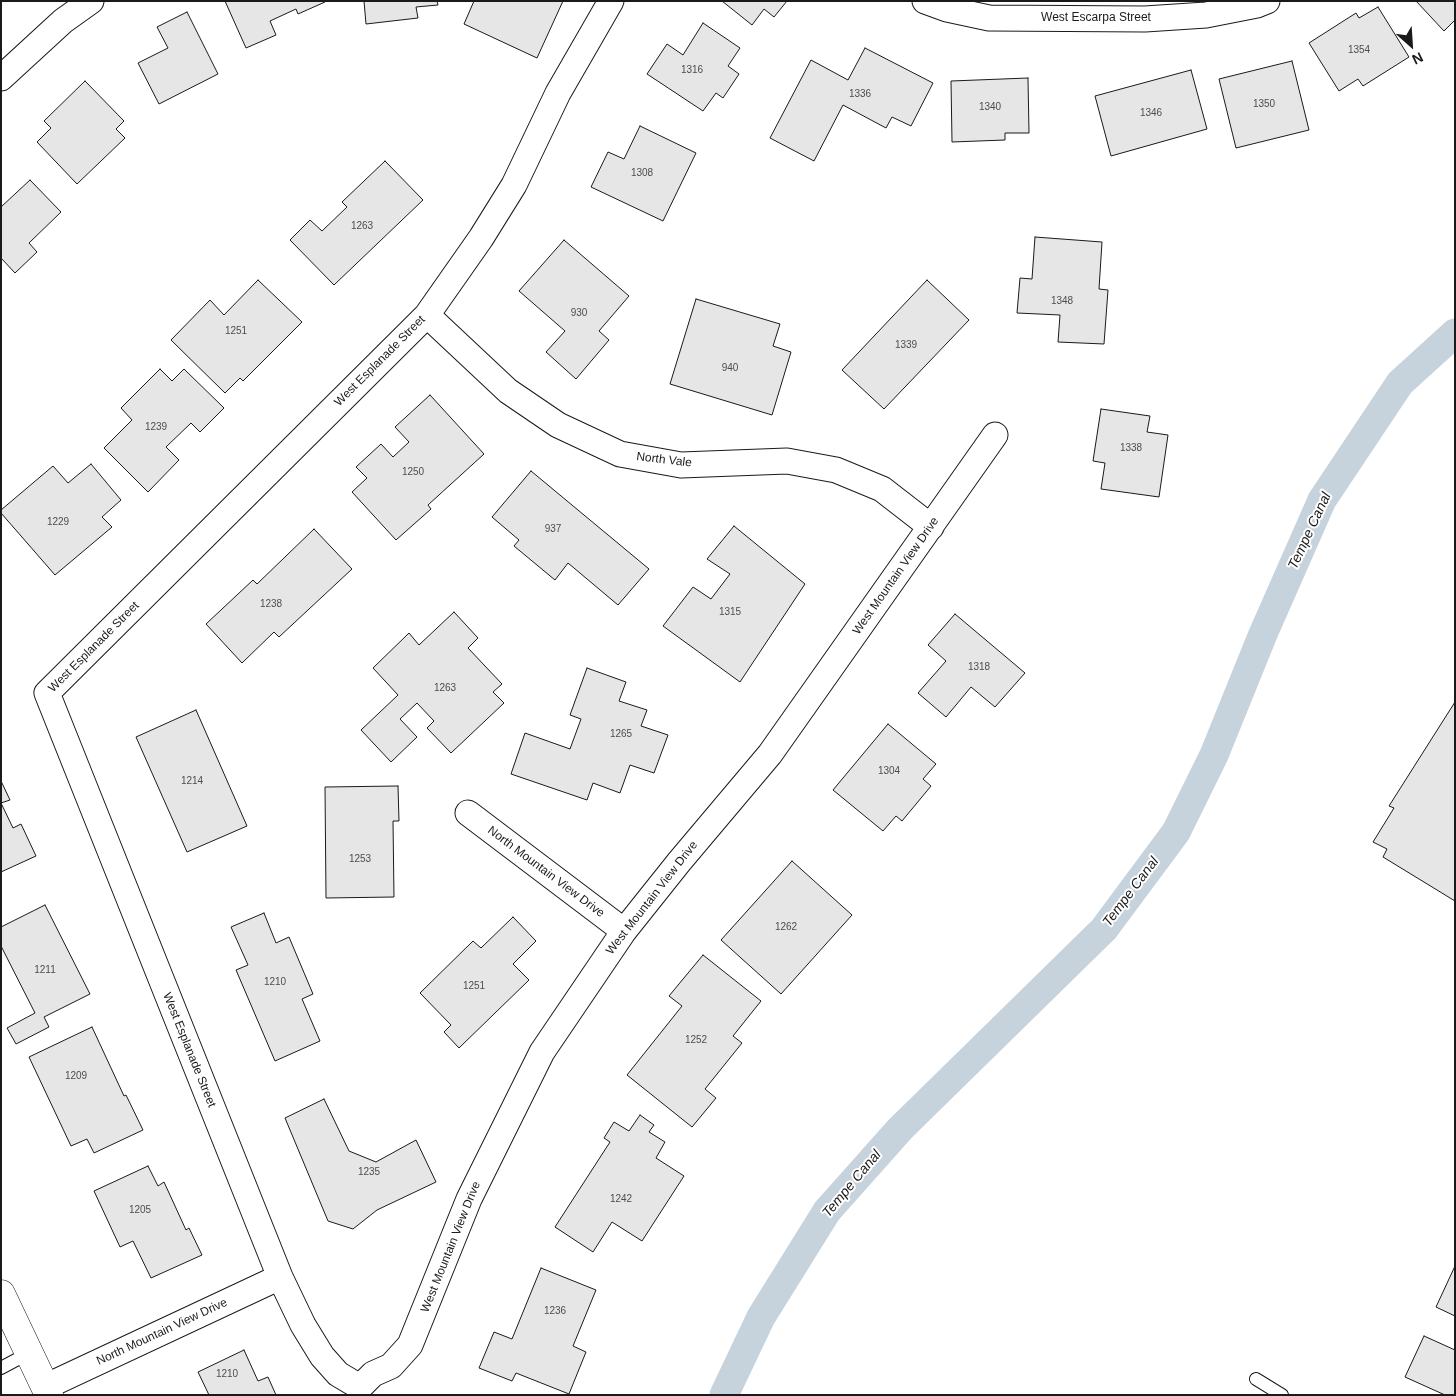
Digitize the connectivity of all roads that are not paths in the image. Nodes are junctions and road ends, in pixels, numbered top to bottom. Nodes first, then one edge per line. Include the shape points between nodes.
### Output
1 (92, 1) edge
2 (611, 1) edge
3 (925, 1) edge
4 (1267, 1) edge
5 (1, 78) edge
6 (427, 315) junction
7 (995, 435) dead end
8 (931, 527) junction
9 (468, 813) dead end
10 (624, 931) junction
11 (280, 1277) junction
12 (1, 1294) edge
13 (29, 1353) junction
14 (1, 1368) edge
15 (1256, 1379) dead end
16 (47, 1391) edge
17 (360, 1391) edge
18 (1282, 1395) edge

1 - 5 street via 63,21
2 - 6 street, West Esplanade Street via 558,93 514,185
3 - 4 street, West Escarpa Street via 989,18 1135,19 1206,15
6 - 8 street, North Vale via 508,391 558,425 620,454 681,465 787,461 836,470 882,489
6 - 11 street, West Esplanade Street via 47,693
7 - 8 street, West Mountain View Drive
8 - 10 street, West Mountain View Drive via 770,754
9 - 10 street, North Mountain View Drive
10 - 17 street, West Mountain View Drive via 542,1052 469,1199 410,1345 390,1366 373,1374
11 - 16 street, North Mountain View Drive
11 - 17 street, West Esplanade Street via 322,1356
12 - 13 main road
13 - 14 lane
13 - 16 main road
15 - 18 lane

